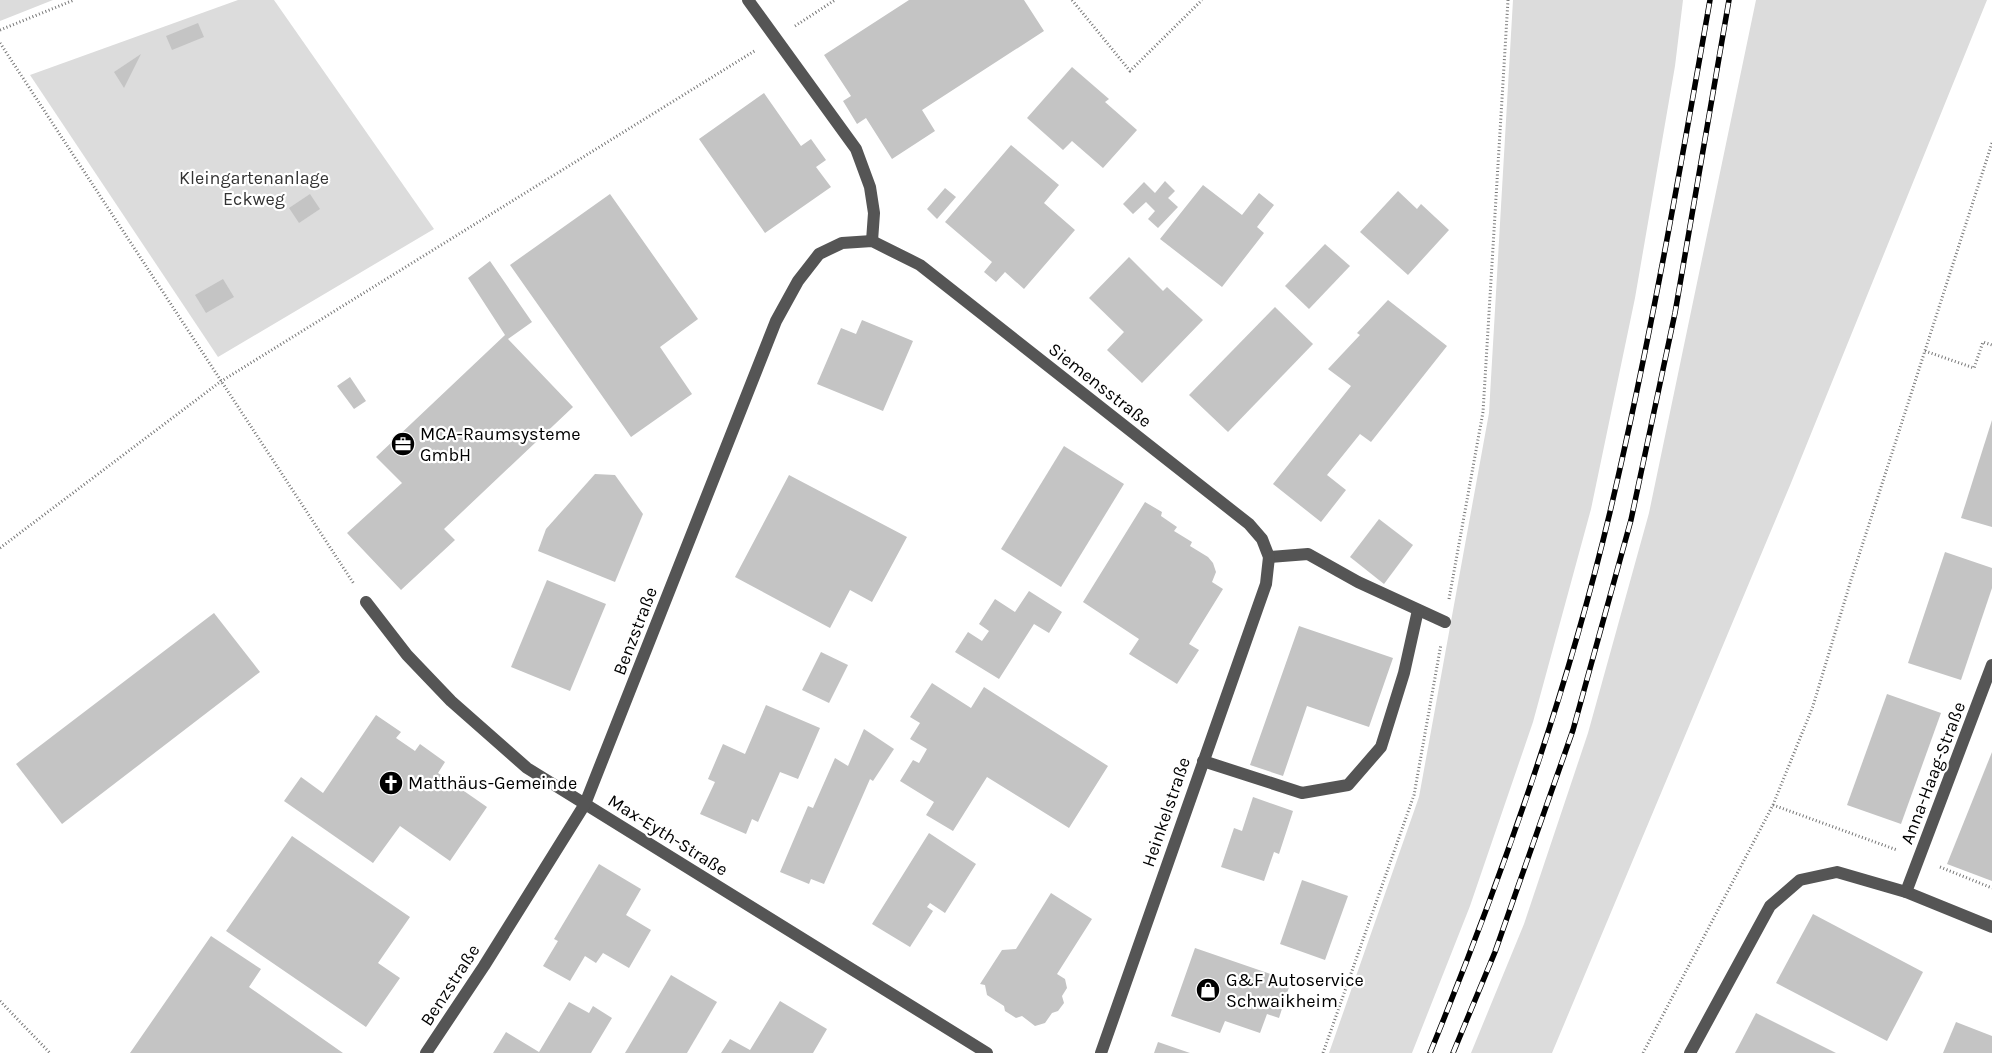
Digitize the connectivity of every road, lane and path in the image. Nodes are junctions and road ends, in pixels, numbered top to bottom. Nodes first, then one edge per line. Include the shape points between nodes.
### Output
1 (74, 0) edge
2 (748, 0) edge
3 (835, 0) edge
4 (1072, 0) edge
5 (1202, 0) edge
6 (1508, 0) edge
7 (0, 30) edge
8 (777, 38) junction
9 (0, 43) edge
10 (1992, 143) edge
11 (872, 241) junction
12 (1992, 345) edge
13 (1925, 351) junction
14 (220, 382) junction
15 (0, 548) edge
16 (1269, 557) junction
17 (366, 602) joint
18 (1418, 610) junction
19 (1445, 622) junction
20 (1992, 666) edge
21 (1202, 760) junction
22 (585, 804) junction
23 (1774, 805) junction
24 (1919, 858) junction
25 (1992, 888) edge
26 (1906, 892) junction
27 (1992, 927) edge
28 (0, 1002) edge
29 (50, 1053) edge
30 (426, 1053) edge
31 (987, 1053) edge
32 (1101, 1053) edge
33 (1323, 1053) edge
34 (1643, 1053) edge
35 (1690, 1053) edge

1 - 7 path
2 - 8 street
3 - 8 path
4 - 5 path via 1130,71
6 - 19 path via 1483,412
8 - 11 street via 856,149 870,187 874,213
8 - 14 path
9 - 14 path
10 - 13 path
11 - 16 street, Siemensstraße via 920,265 1249,524 1262,539
11 - 22 street, Benzstraße via 842,243 819,254 798,281 776,321
12 - 13 path via 1983,342 1974,368
13 - 23 path via 1813,706
14 - 15 path
14 - 17 path
16 - 18 street via 1308,554
16 - 21 street, Heinkelstraße via 1266,584
17 - 22 street, Max-Eyth-Straße via 407,655 450,701 527,768
18 - 19 street
18 - 21 street via 1404,673 1380,747 1348,785 1302,793
19 - 33 path via 1414,795
20 - 24 street, Anna-Haag-Straße
21 - 32 street, Heinkelstraße
22 - 30 street, Benzstraße
22 - 31 street, Max-Eyth-Straße
23 - 24 path
23 - 34 path
24 - 25 path
24 - 26 street, Anna-Haag-Straße
26 - 27 street
26 - 35 street via 1837,872 1800,880 1770,906
28 - 29 path

